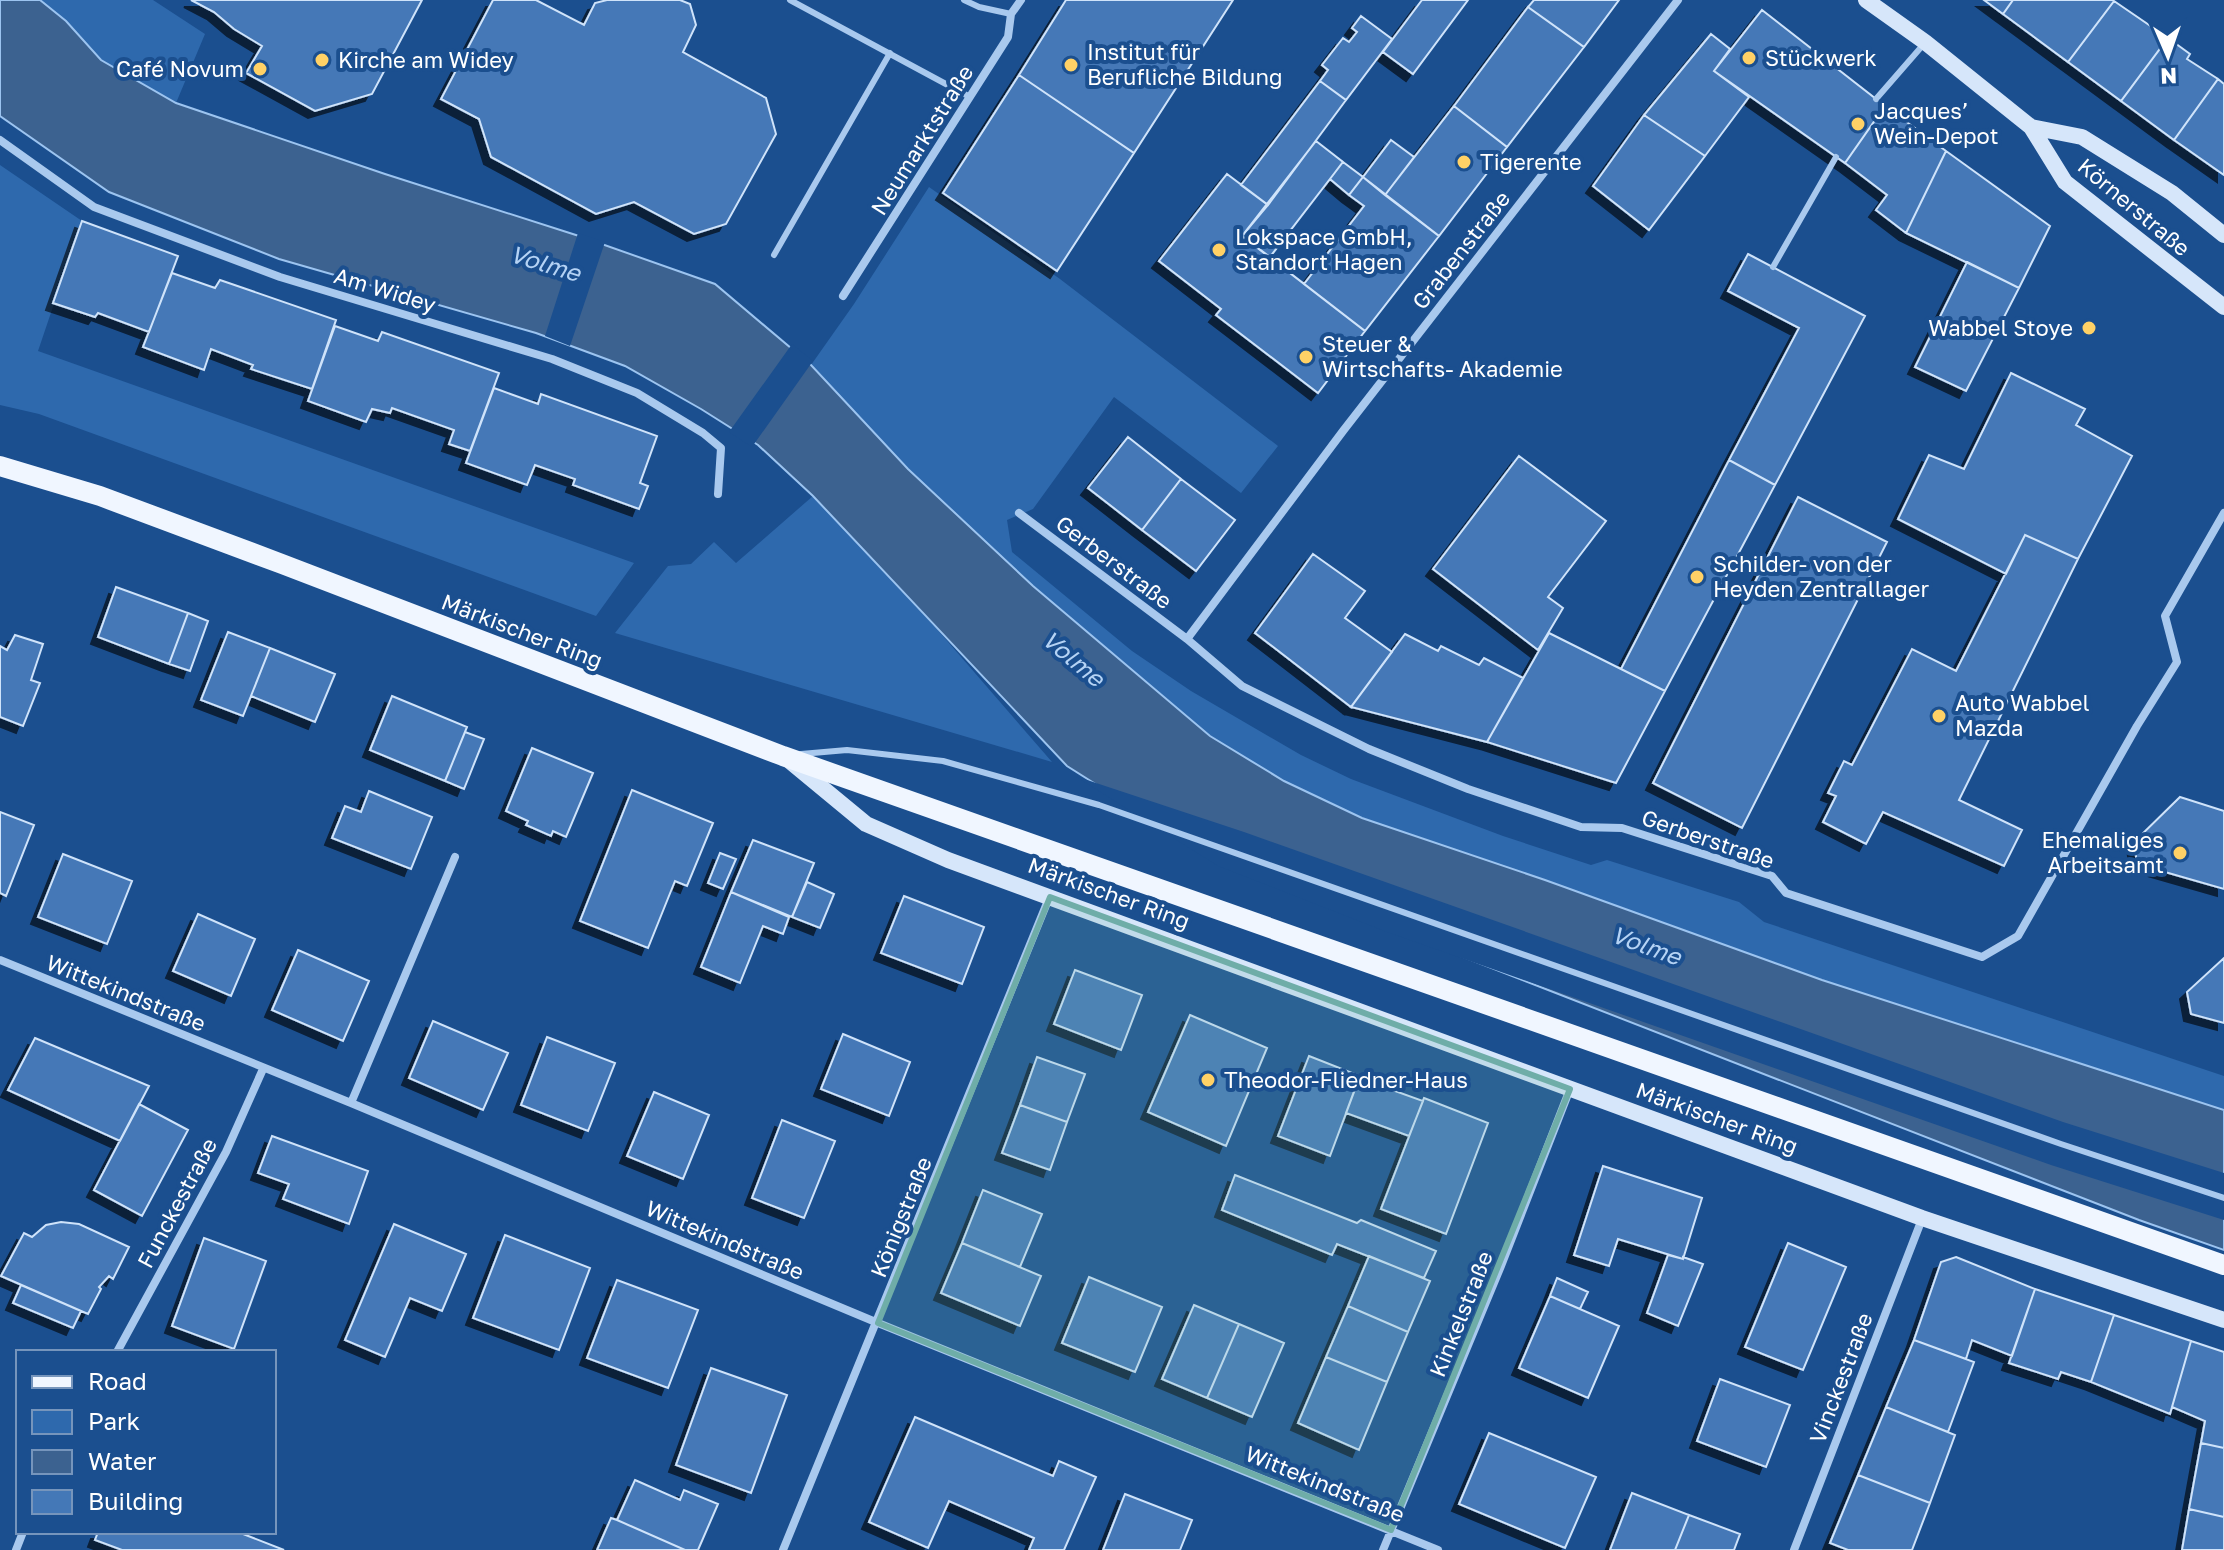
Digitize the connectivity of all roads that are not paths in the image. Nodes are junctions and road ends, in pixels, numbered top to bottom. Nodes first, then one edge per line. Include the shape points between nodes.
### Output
1 (790, 0) edge
2 (964, 0) edge
3 (1021, 0) edge
4 (1678, 0) edge
5 (1866, 0) edge
6 (1011, 14) junction
7 (1925, 42) junction
8 (890, 53) junction
9 (970, 97) junction
10 (1876, 99) dead end
11 (2031, 127) junction
12 (0, 140) edge
13 (1836, 157) dead end
14 (2224, 235) edge
15 (774, 255) dead end
16 (1773, 267) dead end
17 (843, 296) dead end
18 (2224, 307) edge
19 (0, 466) edge
20 (718, 494) dead end
21 (1019, 513) dead end
22 (2224, 513) edge
23 (1187, 639) junction
24 (783, 756) junction
25 (455, 857) dead end
26 (1050, 897) junction
27 (0, 960) edge
28 (263, 1069) junction
29 (1570, 1089) junction
30 (351, 1103) junction
31 (2224, 1198) edge
32 (1922, 1218) junction
33 (2224, 1265) edge
34 (2224, 1320) edge
35 (878, 1323) junction
36 (118, 1350) edge
37 (1391, 1530) junction
38 (783, 1550) edge
39 (1383, 1550) edge
40 (1438, 1550) edge
41 (1794, 1550) edge

1 - 8 lane
2 - 6 lane
3 - 6 street, Neumarktstraße
4 - 23 street, Grabenstraße
5 - 7 street, Körnerstraße
6 - 9 street, Neumarktstraße via 1008,37
7 - 10 lane
7 - 11 street, Körnerstraße
8 - 9 lane
8 - 15 lane
9 - 17 street, Neumarktstraße
11 - 14 street, Körnerstraße via 2082,137 2172,193
11 - 18 street, Körnerstraße via 2065,182
12 - 20 street, Am Widey via 94,207 280,277 552,359 637,393 721,448
13 - 16 lane
19 - 24 main road, Märkischer Ring via 100,496
21 - 23 street, Gerberstraße
22 - 23 street, Gerberstraße via 2165,616 2177,662 2018,936 1982,957 1786,893 1772,876 1622,828 1581,827 1468,789 1369,749 1242,686
24 - 26 street, Märkischer Ring via 866,824
24 - 31 lane via 847,750 943,761 1114,810
24 - 33 main road
25 - 30 street
26 - 29 street, Märkischer Ring
26 - 35 street, Königstraße
27 - 28 street, Wittekindstraße
28 - 30 street, Wittekindstraße
28 - 36 street, Funckestraße via 226,1152
29 - 32 street, Märkischer Ring
29 - 37 street, Kinkelstraße
30 - 35 street, Wittekindstraße
32 - 34 street, Märkischer Ring
32 - 41 street, Vinckestraße
35 - 37 street, Wittekindstraße
35 - 38 street, Königstraße
37 - 39 street, Kinkelstraße
37 - 40 street, Wittekindstraße

